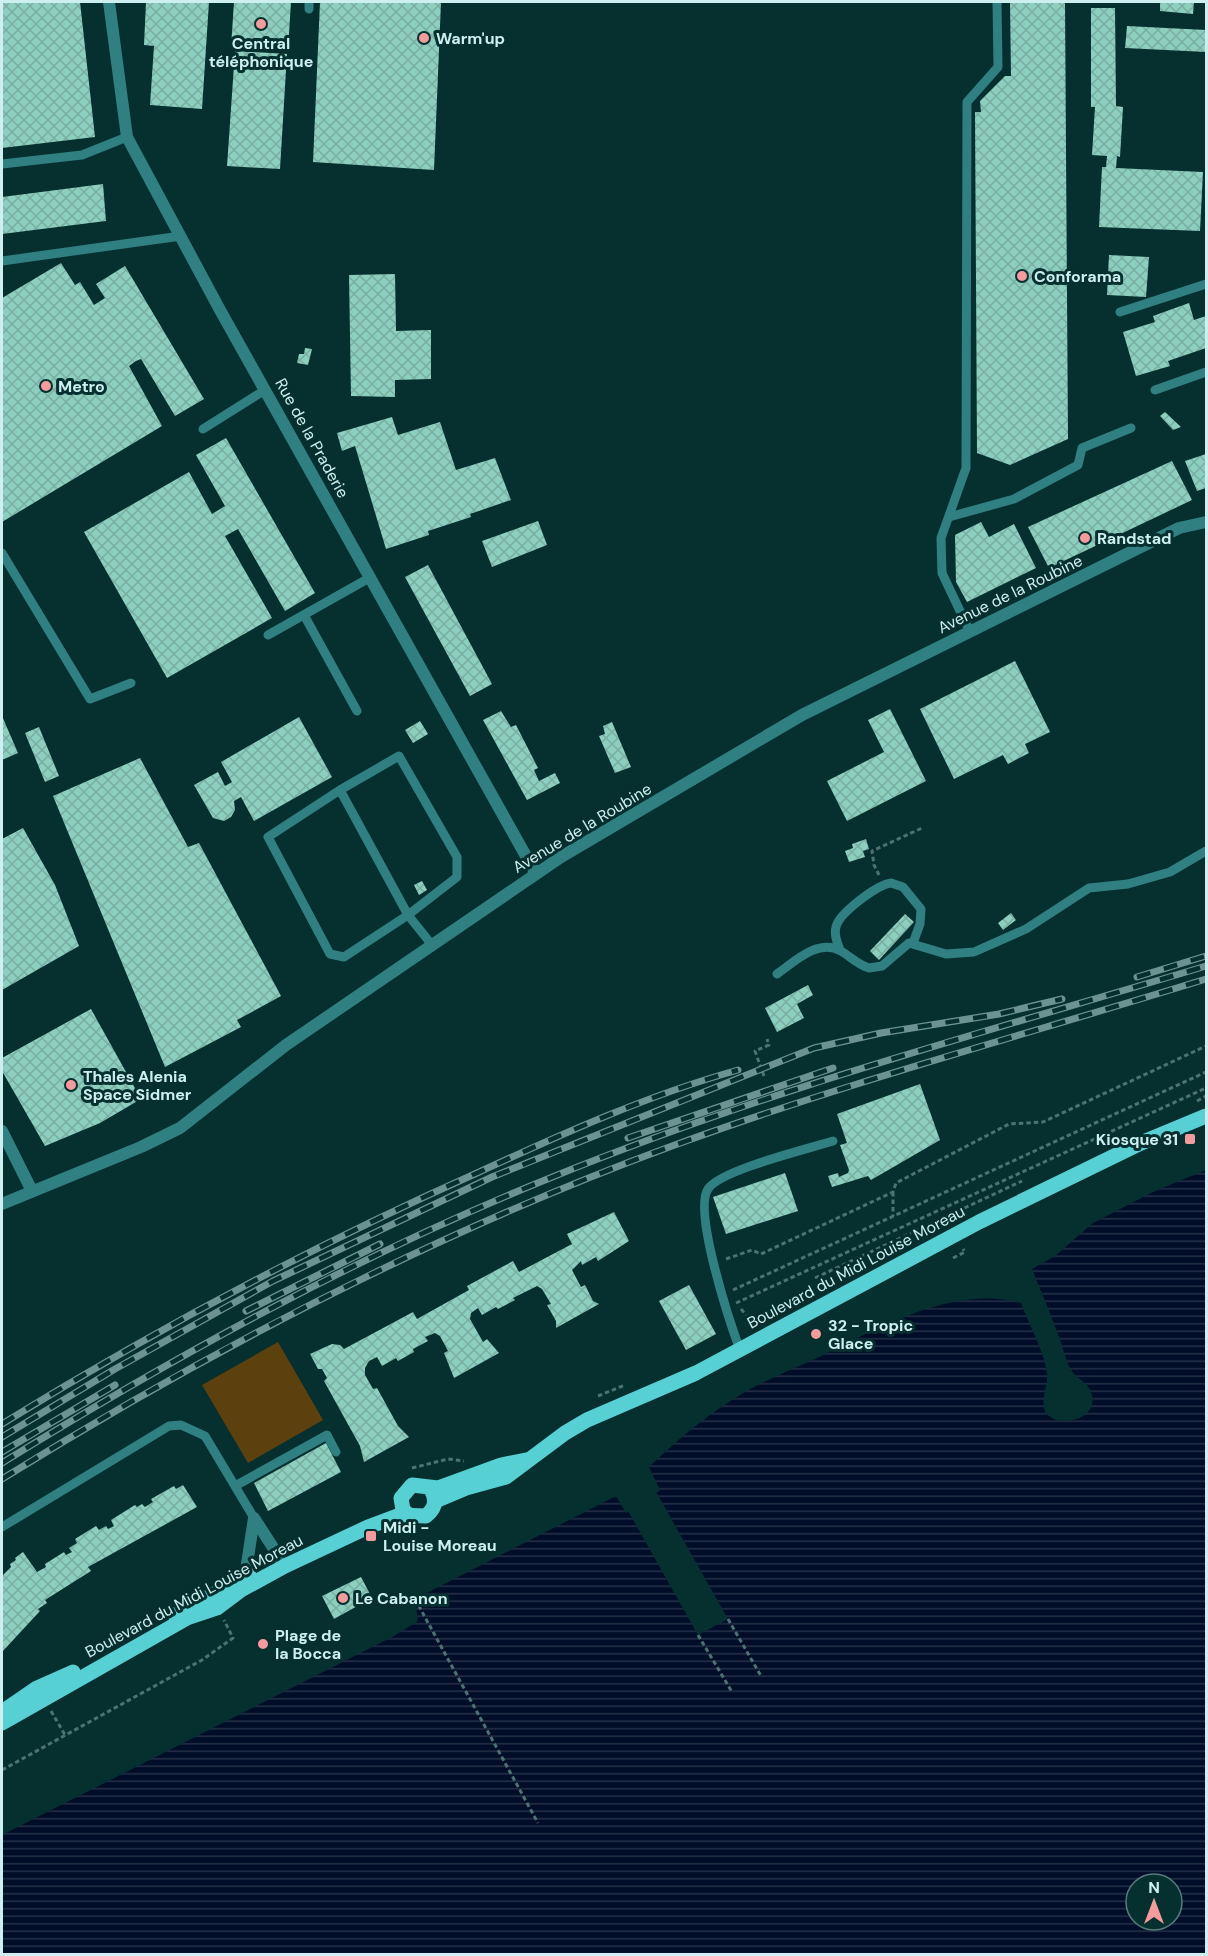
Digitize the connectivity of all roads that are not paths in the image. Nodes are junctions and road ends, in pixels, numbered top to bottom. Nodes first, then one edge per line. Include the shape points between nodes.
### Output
1 (109, 2) edge
2 (997, 2) edge
3 (127, 136) junction
4 (2, 164) edge
5 (181, 236) junction
6 (2, 261) edge
7 (1206, 284) edge
8 (1120, 312) dead end
9 (1206, 372) edge
10 (265, 390) junction
11 (1155, 390) dead end
12 (1131, 428) dead end
13 (203, 429) dead end
14 (949, 517) junction
15 (1206, 522) edge
16 (2, 553) edge
17 (371, 577) junction
18 (304, 615) junction
19 (970, 632) junction
20 (268, 635) dead end
21 (131, 683) dead end
22 (357, 711) dead end
23 (340, 790) junction
24 (1206, 851) edge
25 (536, 874) junction
26 (408, 915) junction
27 (913, 943) junction
28 (432, 945) junction
29 (840, 950) junction
30 (777, 974) dead end
31 (1206, 1116) edge
32 (2, 1131) edge
33 (833, 1141) dead end
34 (32, 1191) junction
35 (2, 1204) edge
36 (740, 1350) junction
37 (336, 1452) dead end
38 (235, 1486) junction
39 (433, 1494) junction
40 (405, 1509) junction
41 (254, 1518) junction
42 (2, 1527) edge
43 (283, 1562) junction
44 (245, 1577) junction
45 (2, 1712) edge
46 (2, 1723) edge

1 - 3 street, Rue de la Praderie
2 - 14 lane via 998,67 967,102 966,468
3 - 4 lane via 82,155
3 - 5 street, Rue de la Praderie
5 - 6 lane
5 - 10 street, Rue de la Praderie
7 - 8 lane
9 - 11 lane
10 - 13 lane
10 - 17 street, Rue de la Praderie
12 - 14 lane via 1082,448 1078,465 1014,499
14 - 19 lane via 941,538 942,573
15 - 19 street, Avenue de la Roubine via 1179,528
16 - 21 lane via 90,699
17 - 18 lane
17 - 25 street, Rue de la Praderie
18 - 20 lane
18 - 22 lane
19 - 25 street, Avenue de la Roubine via 802,715
23 - 26 lane
23 - 26 lane via 399,756 457,857 457,877
23 - 26 lane via 268,837 330,954 344,957
24 - 27 lane via 1170,872 1128,884 1089,888 1026,929 974,952 946,954
25 - 28 street, Avenue de la Roubine
26 - 28 lane
27 - 29 lane via 902,946 877,968 862,966
27 - 29 lane via 921,917 918,903 903,887 891,883 839,920 836,934
28 - 34 street, Avenue de la Roubine via 286,1045 180,1128 141,1148
29 - 30 lane via 814,949
31 - 36 main road, Boulevard du Midi Louise Moreau via 1141,1143 979,1222
32 - 34 street
33 - 36 lane via 738,1171 708,1188 704,1206 712,1253 724,1309
34 - 35 street, Avenue de la Roubine
36 - 39 main road, Boulevard du Midi Louise Moreau via 649,1395 587,1420 529,1460 501,1465
37 - 38 lane via 327,1435
38 - 41 lane
38 - 42 lane via 205,1436 181,1425 169,1426
39 - 40 main road, Boulevard du Midi Louise Moreau via 434,1507 426,1516 414,1517
39 - 40 main road, Boulevard du Midi Louise Moreau via 423,1484 412,1485 403,1492
40 - 43 main road, Boulevard du Midi Louise Moreau
41 - 43 street
41 - 44 street
43 - 44 main road, Boulevard du Midi Louise Moreau
43 - 46 main road, Boulevard du Midi Louise Moreau via 218,1608 187,1618
44 - 45 main road, Boulevard du Midi Louise Moreau via 37,1688

